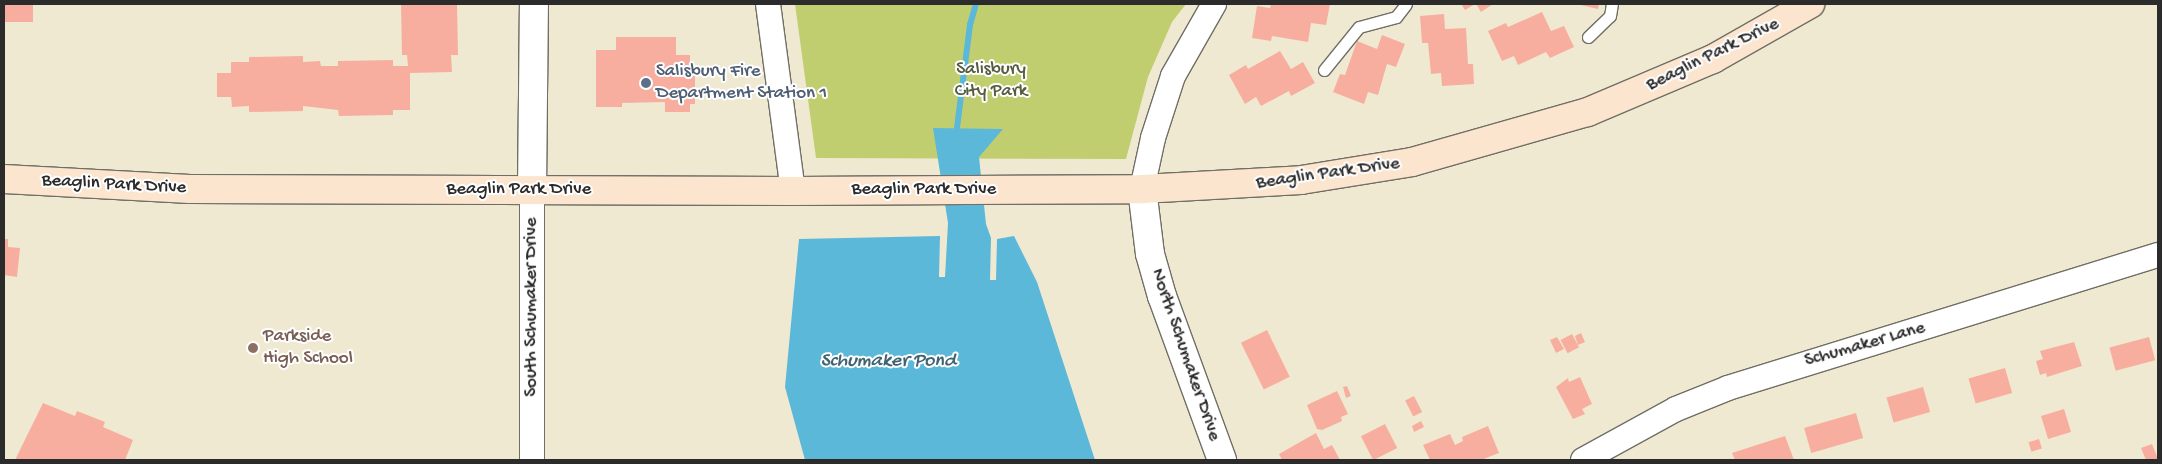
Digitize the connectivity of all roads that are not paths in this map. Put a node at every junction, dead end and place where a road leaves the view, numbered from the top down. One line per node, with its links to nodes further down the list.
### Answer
1 (534, 4): 10 (street, South Schumaker Drive)
2 (768, 4): 12 (street)
3 (1214, 4): 11 (street)
4 (1406, 4): 8 (lane)
5 (1612, 4): 7 (lane)
6 (1810, 4): 11 (main road, Beaglin Park Drive)
7 (1588, 37)
8 (1324, 70)
9 (4, 179): 10 (main road, Beaglin Park Drive)
10 (532, 190): 12 (main road, Beaglin Park Drive); 14 (street, South Schumaker Drive)
11 (1142, 190): 12 (main road, Beaglin Park Drive); 15 (street, North Schumaker Drive)
12 (793, 191)
13 (2158, 256): 16 (street, Schumaker Lane)
14 (532, 460)
15 (1222, 460)
16 (1583, 460)

